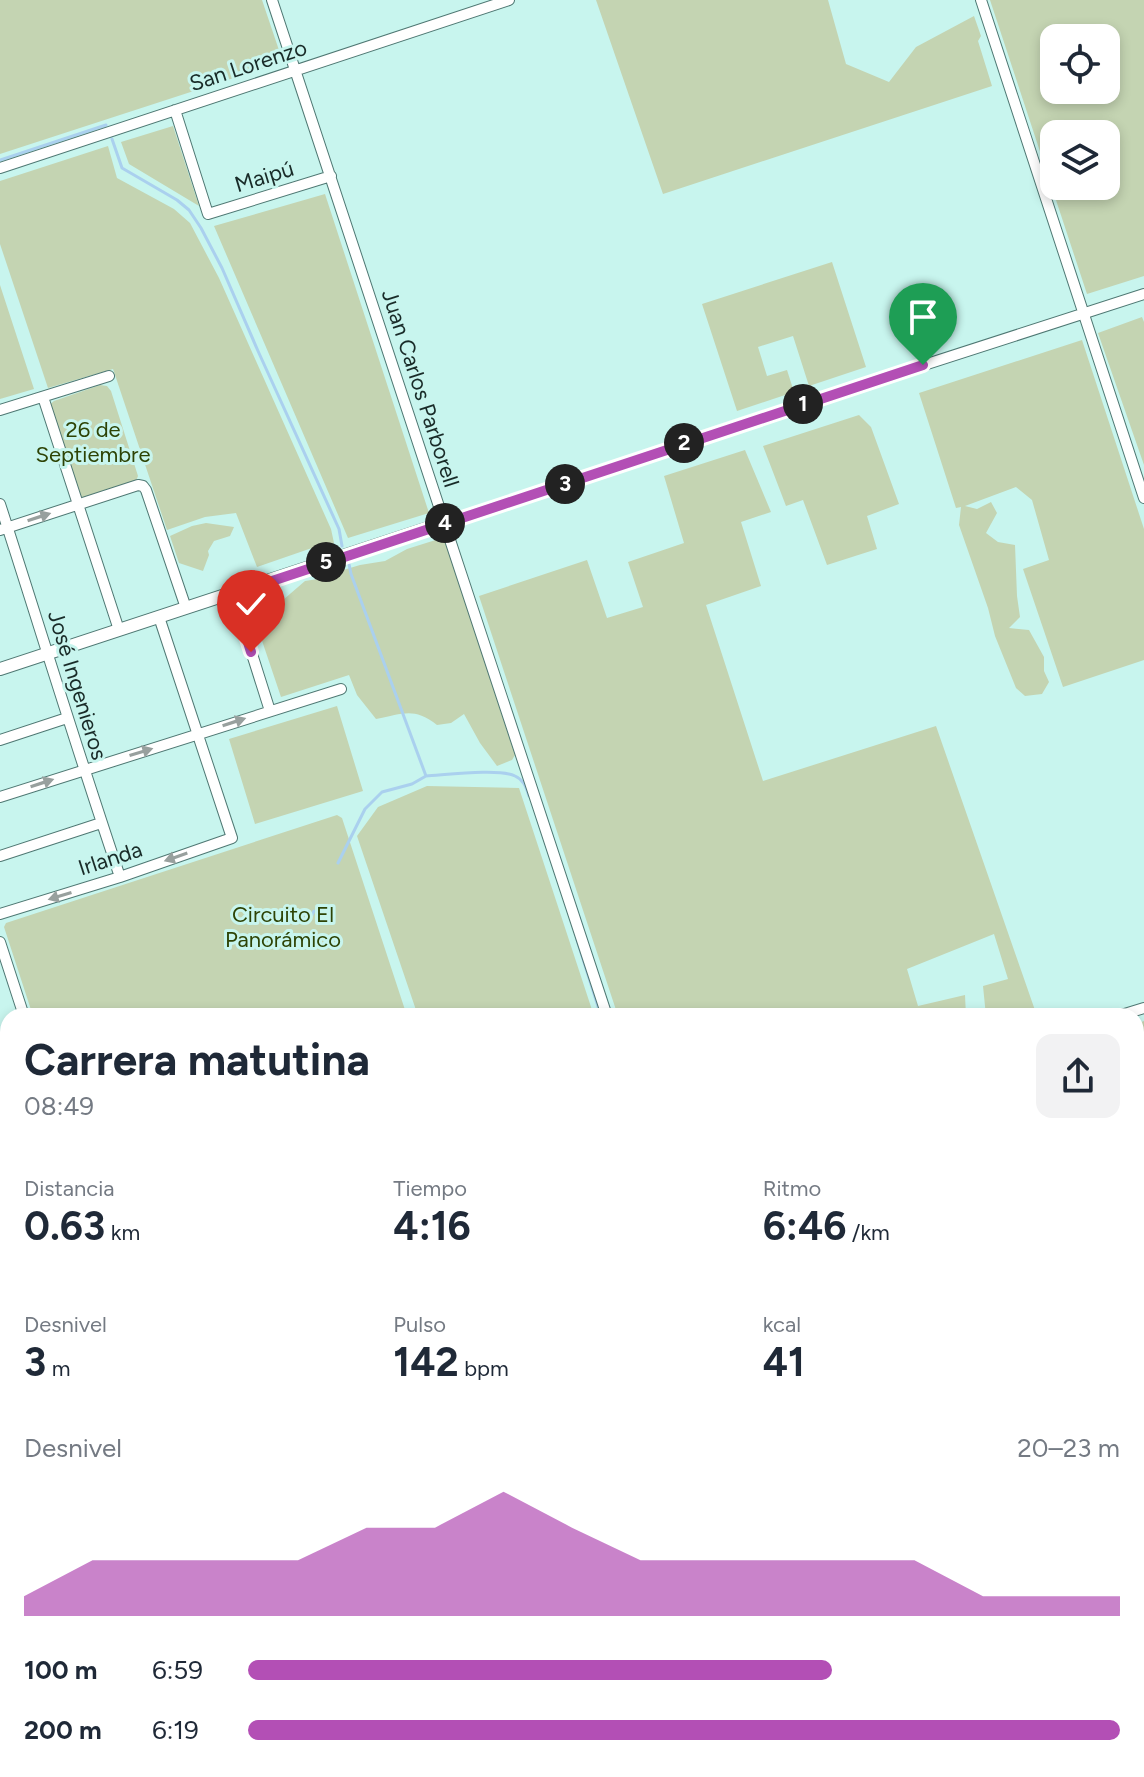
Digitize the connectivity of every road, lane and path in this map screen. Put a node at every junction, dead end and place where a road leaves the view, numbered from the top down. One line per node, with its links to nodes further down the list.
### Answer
1 (272, 0): 4 (street, Juan Carlos Parborell)
2 (509, 0): 4 (street, San Lorenzo)
3 (981, 0): 9 (street)
4 (295, 70): 5 (street, San Lorenzo); 7 (street, Juan Carlos Parborell)
5 (175, 110): 6 (street, San Lorenzo); 7 (street, Maipú)
6 (0, 168)
7 (331, 176): 16 (street, Juan Carlos Parborell)
8 (1144, 294): 9 (street)
9 (1084, 313): 13 (street); 16 (street)
10 (109, 376): 11 (street)
11 (43, 397): 12 (street); 15 (street)
12 (0, 410)
13 (1144, 498)
14 (0, 504): 17 (street, José Ingenieros)
15 (79, 504): 17 (street, one-way to 15); 19 (street); 21 (street)
16 (444, 523): 18 (street); 37 (street, Juan Carlos Parborell)
17 (4, 528): 22 (street, José Ingenieros)
18 (233, 594): 19 (street); 25 (street)
19 (186, 608): 20 (street)
20 (159, 617): 21 (street); 27 (street)
21 (119, 630): 22 (street)
22 (49, 654): 23 (street); 26 (street, José Ingenieros)
23 (0, 669)
24 (341, 689): 25 (street)
25 (270, 711): 27 (street, one-way to 25)
26 (67, 718): 28 (street); 29 (street, José Ingenieros)
27 (198, 734): 29 (street, one-way to 27); 33 (street, Irlanda, one-way to 33)
28 (0, 740)
29 (84, 770): 30 (street, one-way to 29); 31 (street, José Ingenieros)
30 (0, 797)
31 (101, 823): 32 (street); 33 (street, José Ingenieros)
32 (0, 856)
33 (120, 877): 34 (street, Irlanda, one-way to 34)
34 (0, 914)
35 (0, 942): 36 (street)
36 (21, 1008)
37 (604, 1008)

